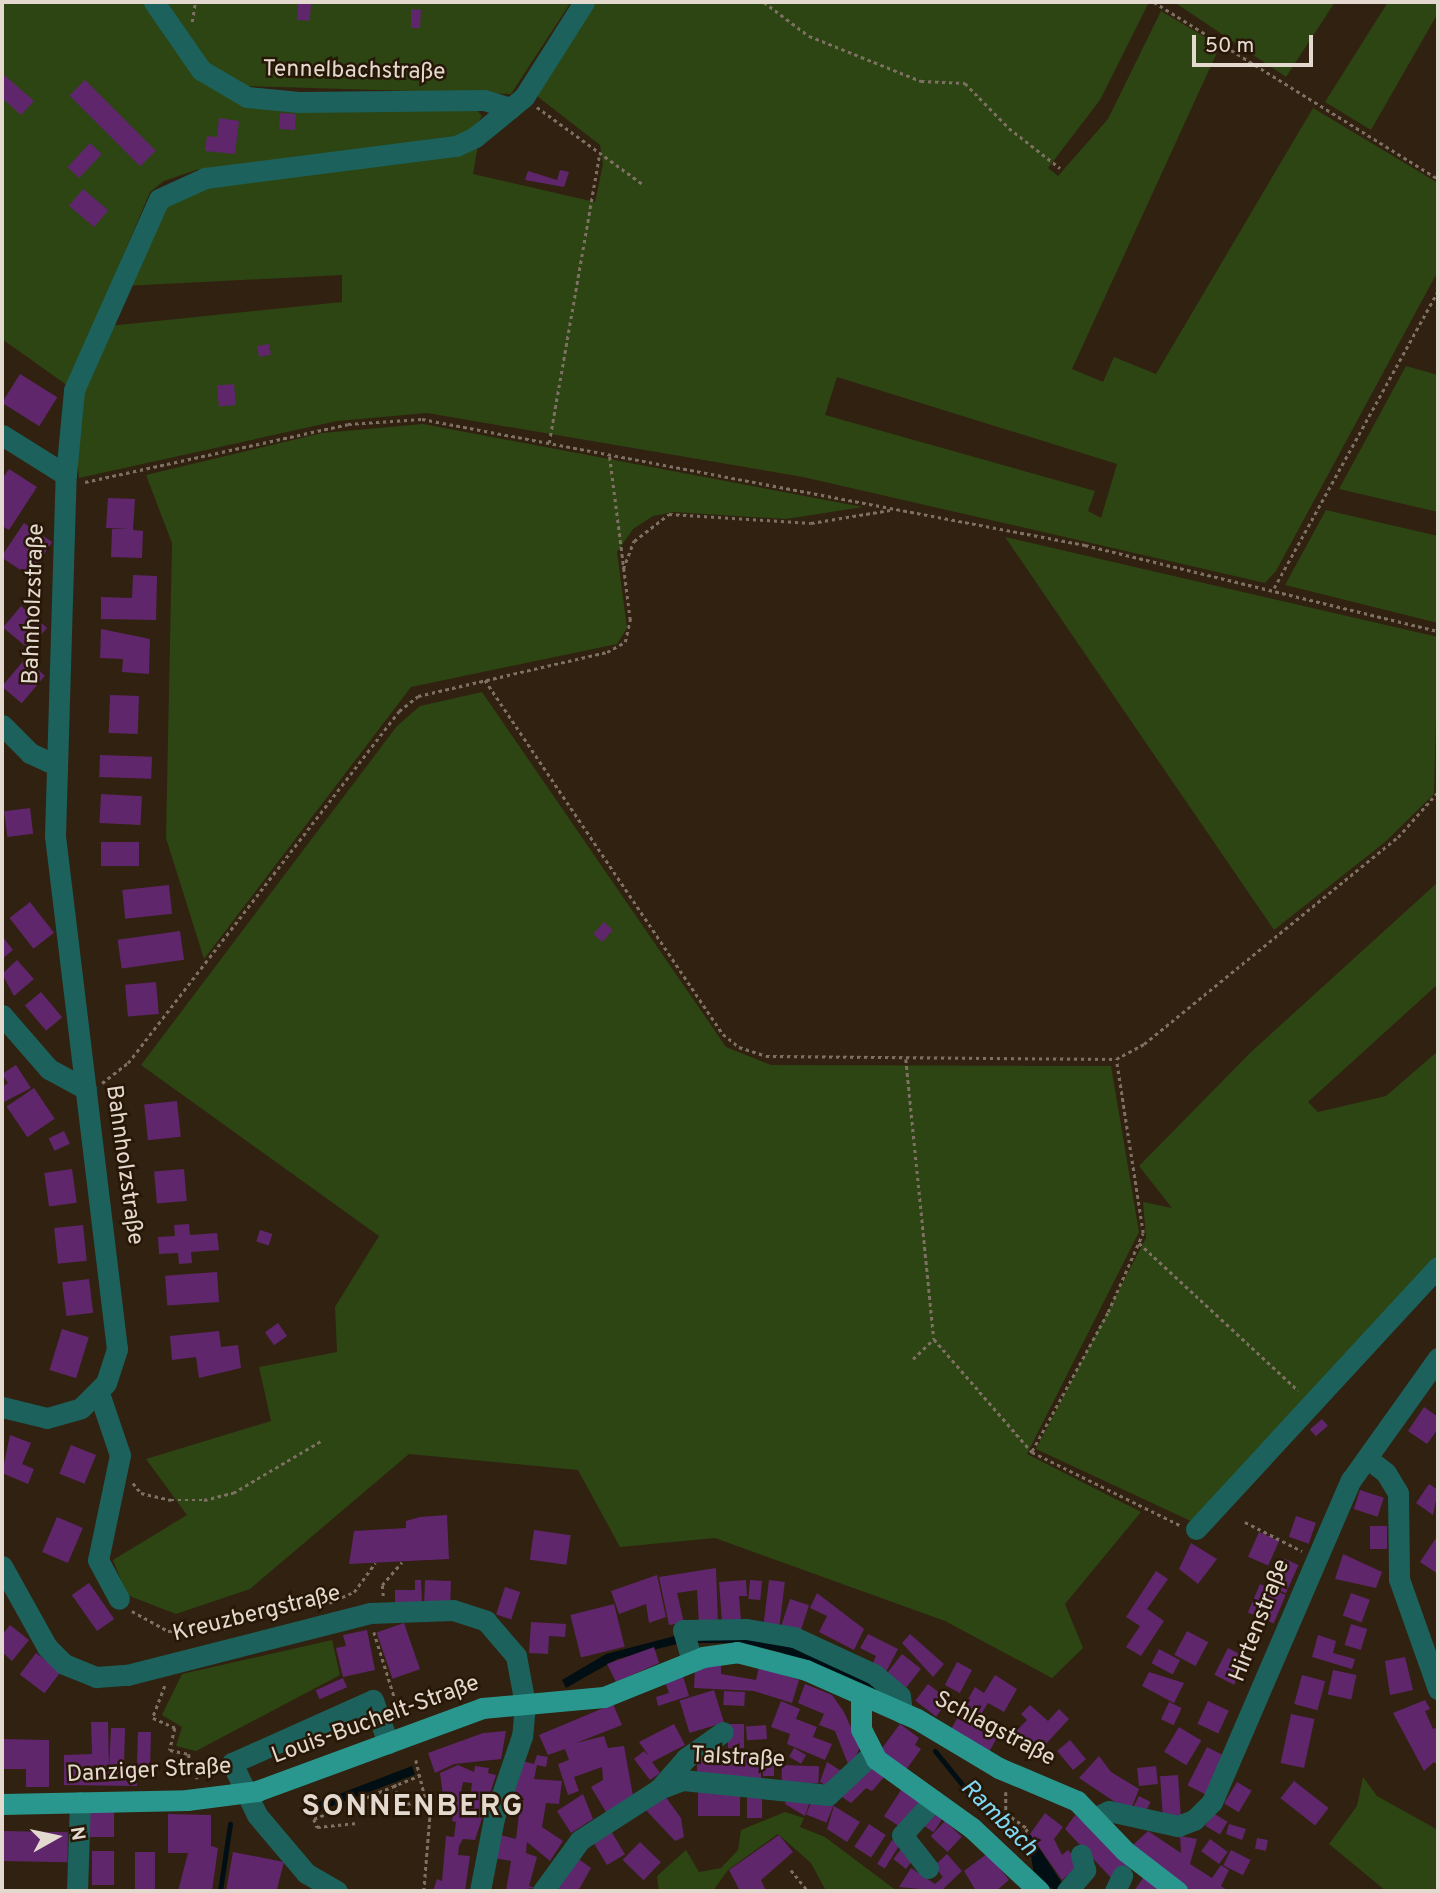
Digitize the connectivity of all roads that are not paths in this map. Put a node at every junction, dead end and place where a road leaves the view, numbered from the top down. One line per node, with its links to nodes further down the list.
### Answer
1 (154, 2): 3 (street, Tennelbachstraße)
2 (584, 2): 3 (street)
3 (517, 102): 5 (street, Bahnholzstraße)
4 (2, 435): 5 (street)
5 (66, 475): 7 (street, Bahnholzstraße)
6 (2, 725): 7 (street)
7 (56, 765): 9 (street, Bahnholzstraße)
8 (2, 1015): 9 (street)
9 (86, 1089): 12 (street, Bahnholzstraße)
10 (1438, 1267): 15 (street)
11 (1438, 1357): 14 (street, Hirtenstraße)
12 (99, 1393): 13 (street); 17 (street)
13 (2, 1407)
14 (1367, 1458): 19 (street); 31 (street, Hirtenstraße)
15 (1196, 1529)
16 (2, 1566): 21 (street, Kreuzbergstraße)
17 (119, 1599)
18 (692, 1661): 20 (main road, Schlagstraße); 21 (main road, Louis-Buchelt-Straße); 22 (street)
19 (1438, 1689)
20 (861, 1697): 22 (main road, Schlagstraße); 25 (main road)
21 (525, 1704): 24 (main road, Louis-Buchelt-Straße); 36 (street, Kreuzbergstraße)
22 (902, 1713): 31 (main road, Schlagstraße)
23 (723, 1732): 26 (street)
24 (388, 1743): 27 (main road, Louis-Buchelt-Straße); 27 (street)
25 (872, 1754): 26 (street, Talstraße); 28 (main road)
26 (659, 1789): 37 (street, Talstraße)
27 (246, 1793): 29 (main road, Danziger Straße); 35 (street, Danziger Straße)
28 (934, 1800): 33 (street); 38 (main road)
29 (80, 1802): 30 (main road, Danziger Straße); 34 (street)
30 (2, 1804)
31 (1096, 1816): 40 (main road, Schlagstraße)
32 (1081, 1855): 39 (street)
33 (928, 1868)
34 (77, 1891)
35 (337, 1891)
36 (480, 1891)
37 (543, 1891)
38 (1039, 1891)
39 (1067, 1891)
40 (1177, 1891)

